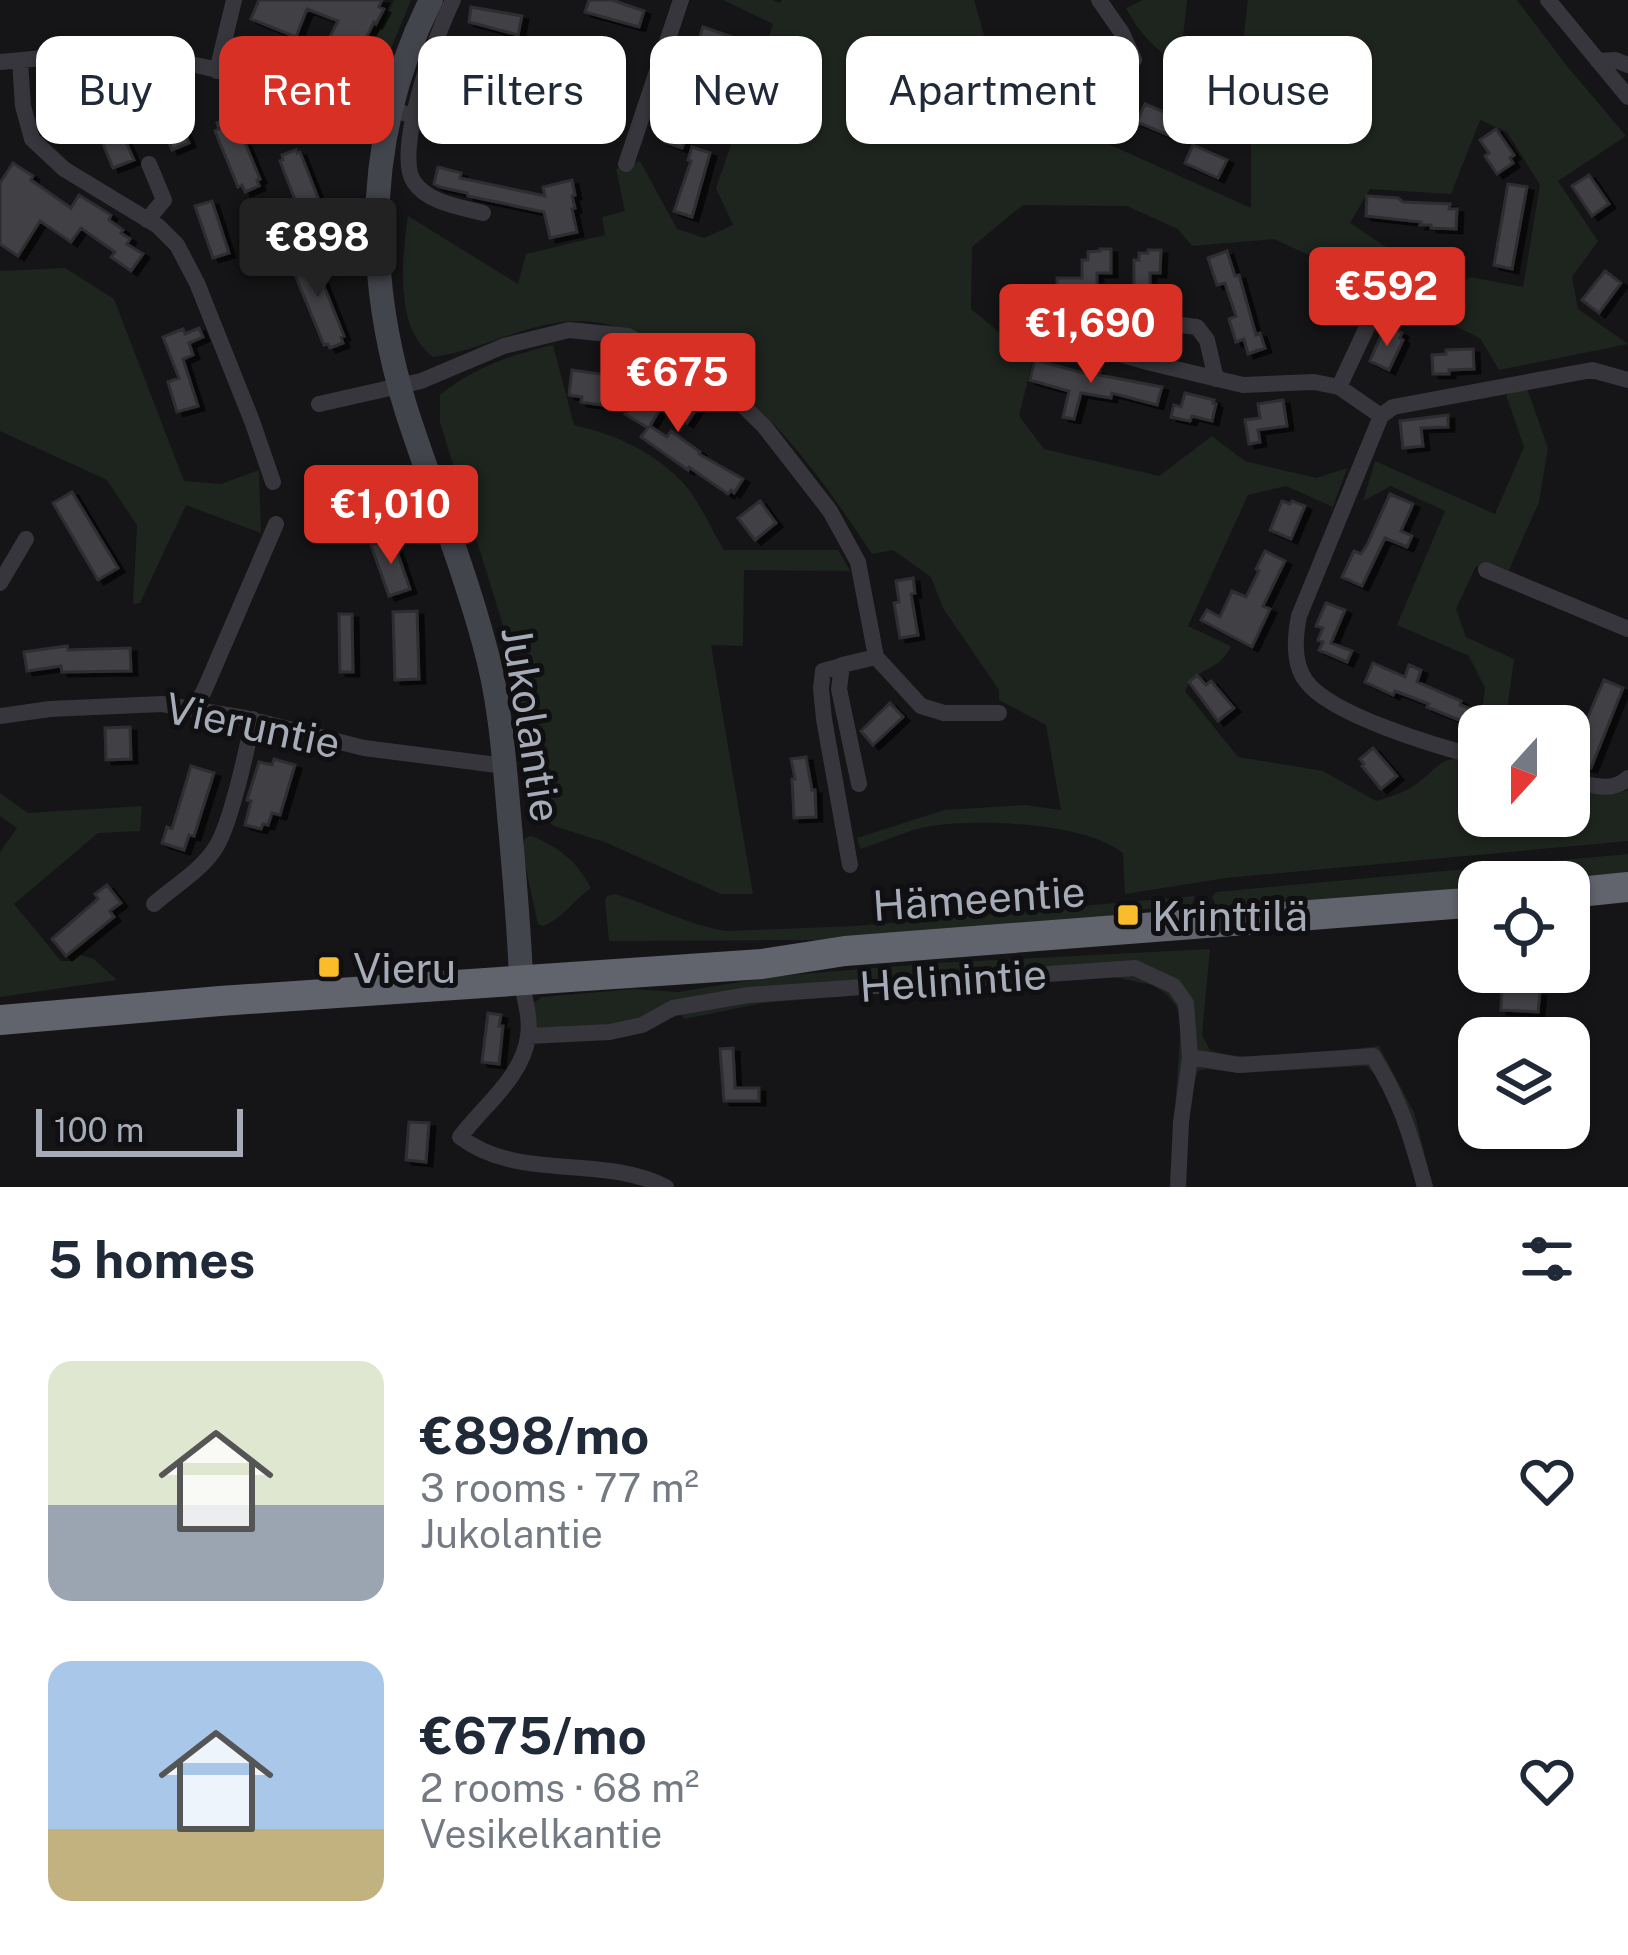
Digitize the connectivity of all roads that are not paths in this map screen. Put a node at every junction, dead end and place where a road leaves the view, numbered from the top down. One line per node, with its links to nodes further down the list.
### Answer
1 (234, 0): 12 (street)
2 (431, 0): 13 (street, Jukolantie)
3 (453, 0): 16 (street)
4 (681, 0): 19 (street)
5 (1099, 0): 7 (street)
6 (1548, 0): 9 (street)
7 (1123, 36)
8 (20, 61): 10 (street); 12 (street); 21 (street)
9 (1598, 61): 11 (street); 14 (street)
10 (0, 62)
11 (1628, 65)
12 (217, 71)
13 (394, 93)
14 (1628, 97)
15 (394, 110): 16 (street)
16 (415, 117): 20 (street)
17 (382, 144): 25 (street, Jukolantie)
18 (149, 164): 21 (street)
19 (626, 164)
20 (482, 213)
21 (147, 220): 29 (street)
22 (1450, 277): 26 (street)
23 (1216, 379): 23 (street); 26 (street)
24 (1628, 380): 28 (street)
25 (400, 387): 27 (street); 35 (street); 42 (street, Jukolantie)
26 (1339, 387): 28 (street)
27 (320, 404)
28 (1381, 416): 41 (street)
29 (273, 482)
30 (275, 524): 37 (street)
31 (26, 539): 33 (street)
32 (1486, 570): 34 (street)
33 (0, 583)
34 (1628, 629)
35 (876, 657): 36 (street); 38 (street)
36 (841, 666): 44 (street); 46 (street)
37 (194, 707): 39 (street, Vieruntie); 40 (street, Vieruntie)
38 (999, 713)
39 (0, 716)
40 (253, 719): 42 (street, Vieruntie); 49 (street)
41 (1458, 751)
42 (505, 766): 51 (street, Jukolantie)
43 (1628, 778): 45 (street)
44 (859, 784)
45 (1590, 784)
46 (850, 865)
47 (1628, 886): 48 (highway)
48 (1590, 891)
49 (154, 904)
50 (1458, 904): 51 (highway, Hämeentie)
51 (521, 972): 52 (highway, Hämeentie); 53 (street)
52 (0, 1020)
53 (528, 1036): 54 (street, Helinintie); 55 (street)
54 (1190, 1057): 56 (street, Helinintie); 57 (street)
55 (666, 1187)
56 (1178, 1187)
57 (1424, 1187)

